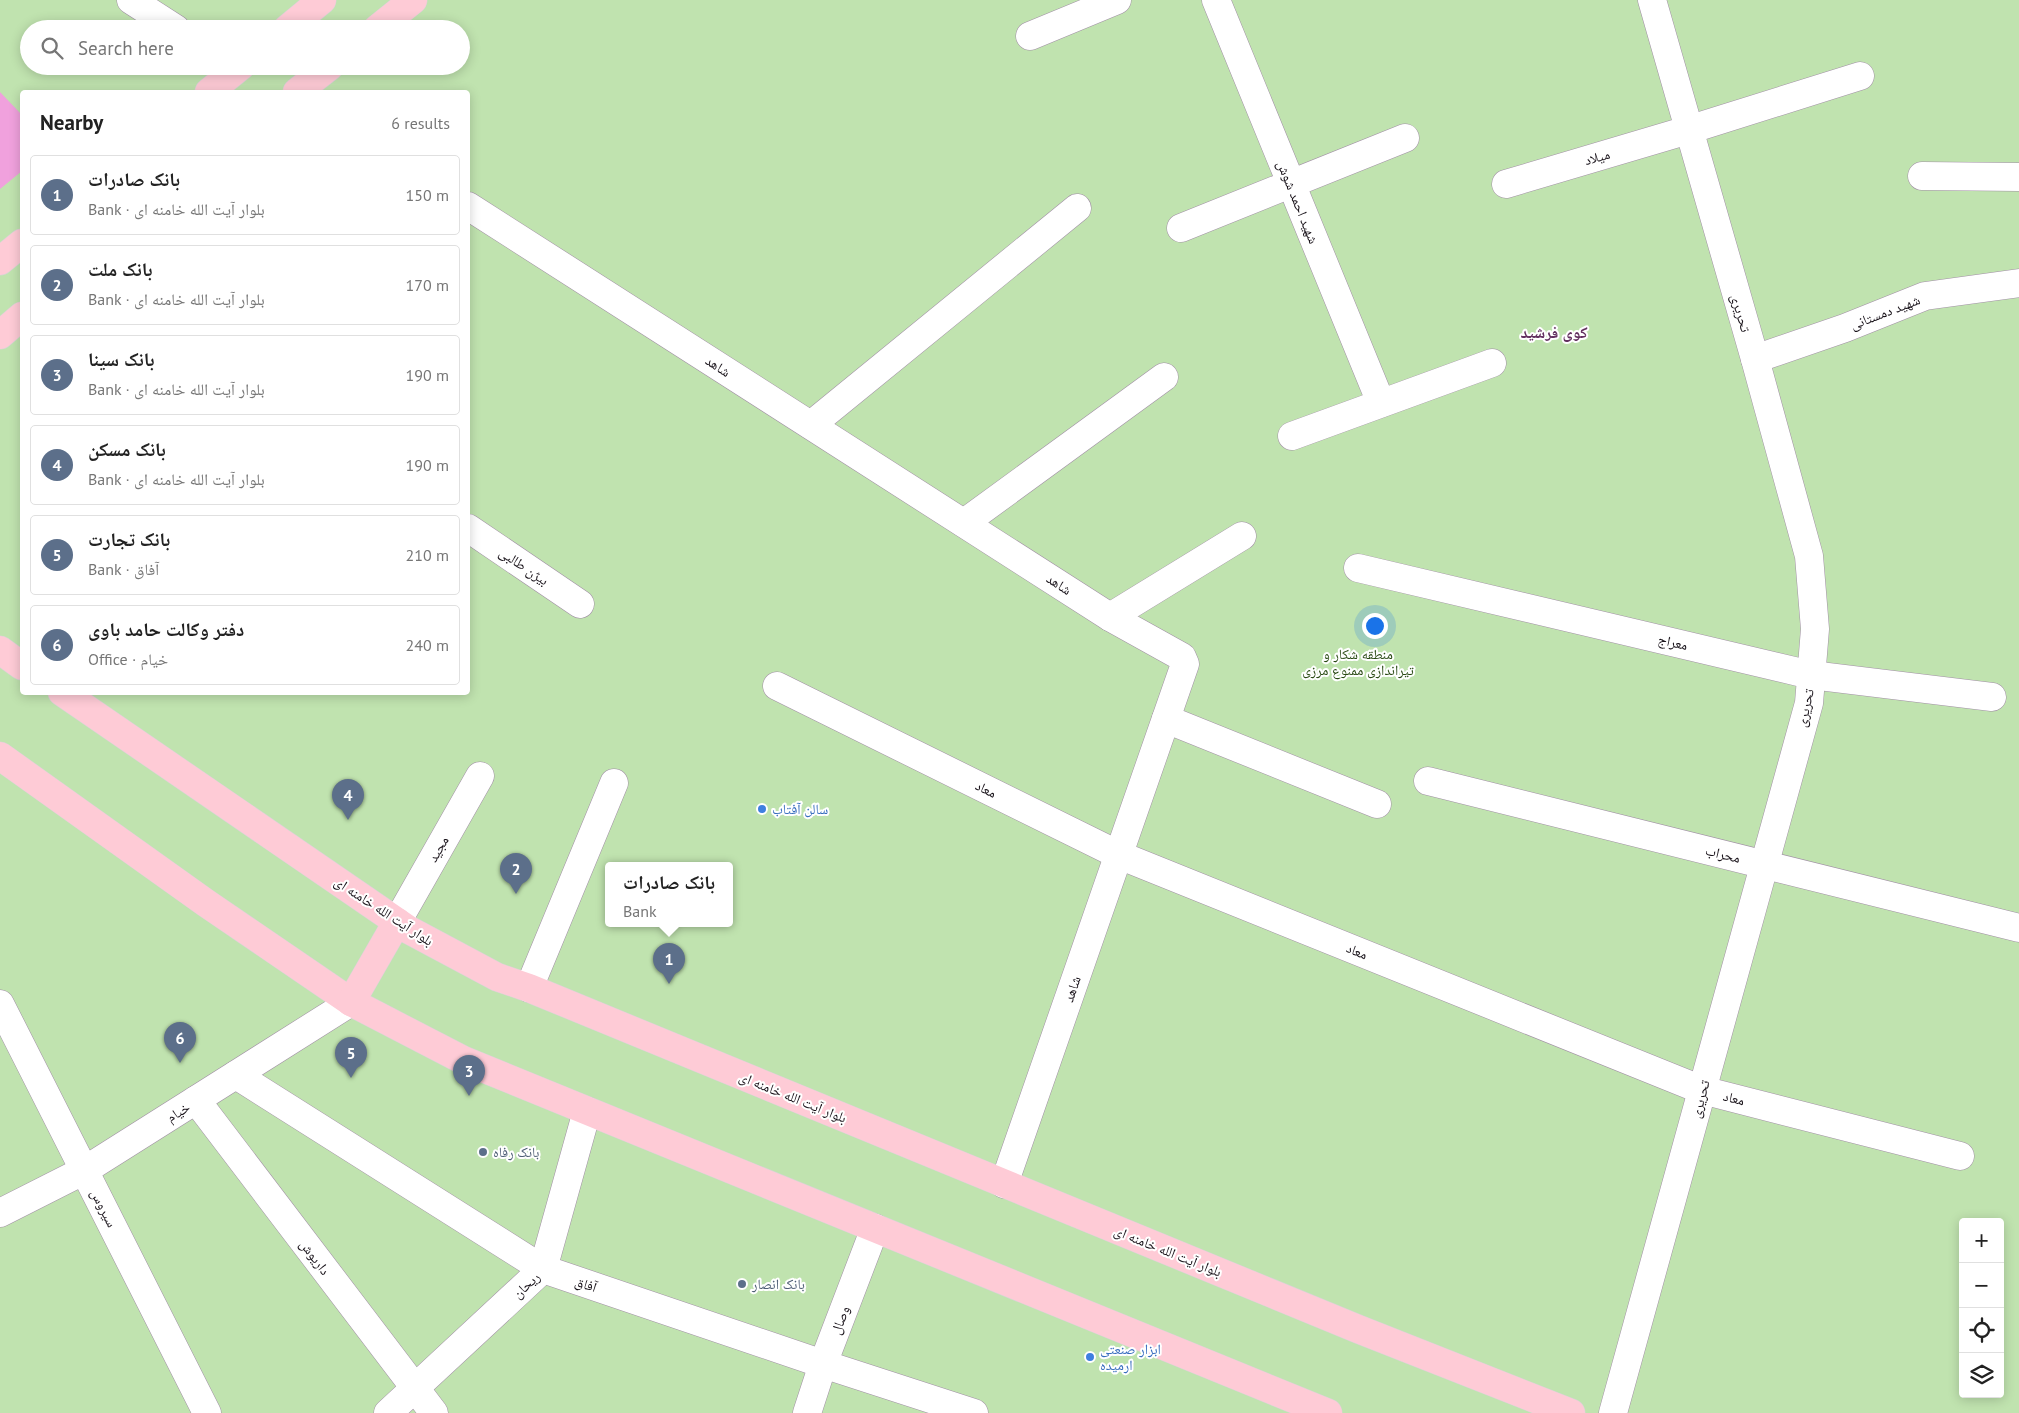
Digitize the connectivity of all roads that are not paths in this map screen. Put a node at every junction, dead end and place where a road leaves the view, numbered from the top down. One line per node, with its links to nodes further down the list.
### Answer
1 (131, 0): 7 (street)
2 (322, 0): 8 (main road)
3 (413, 0): 9 (main road)
4 (1117, 0): 10 (street)
5 (1216, 0): 20 (street, شهید احمد شوش)
6 (1652, 0): 16 (street, تحریری)
7 (162, 20)
8 (298, 20)
9 (388, 20)
10 (1030, 36)
11 (229, 75): 14 (main road)
12 (319, 75): 15 (main road)
13 (1860, 76): 16 (street, میلاد)
14 (211, 90)
15 (300, 90)
16 (1688, 130): 21 (street, میلاد); 30 (street, تحریری)
17 (1405, 138): 20 (street)
18 (1922, 176): 19 (street)
19 (2019, 177)
20 (1291, 184): 24 (street); 33 (street, شهید احمد شوش)
21 (1506, 184)
22 (470, 207): 34 (street, شاهد)
23 (1077, 208): 34 (street)
24 (1181, 228)
25 (20, 245): 26 (main road)
26 (0, 261)
27 (2019, 283): 30 (street, شهید دمستانی)
28 (20, 318): 29 (main road)
29 (0, 335)
30 (1755, 359): 44 (street, تحریری)
31 (1492, 363): 33 (street)
32 (1164, 376): 36 (street)
33 (1380, 403): 35 (street)
34 (811, 425): 36 (street, شاهد)
35 (1292, 436)
36 (964, 523): 41 (street, شاهد)
37 (470, 529): 40 (street, بیژن طالبی)
38 (1242, 536): 41 (street)
39 (1358, 568): 44 (street, معراج)
40 (580, 604)
41 (1110, 617): 48 (street, شاهد)
42 (0, 650): 43 (main road)
43 (20, 665)
44 (1811, 675): 47 (street, معراج); 55 (street, تحریری)
45 (776, 686): 54 (street, معاد)
46 (66, 695): 56 (main road, بلوار آیت الله خامنه ای)
47 (1992, 697)
48 (1166, 719): 53 (street); 54 (street, شاهد)
49 (0, 756): 59 (main road)
50 (480, 776): 56 (street, مجید)
51 (1428, 781): 55 (street, محراب)
52 (614, 783): 58 (street)
53 (1377, 804)
54 (1119, 855): 62 (street, معاد); 67 (street, شاهد)
55 (1764, 864): 57 (street, محراب); 62 (street, تحریری)
56 (397, 922): 58 (main road, بلوار آیت الله خامنه ای); 59 (main road)
57 (2019, 928)
58 (529, 988): 67 (main road, بلوار آیت الله خامنه ای)
59 (351, 1002): 61 (street, خیام); 64 (main road)
60 (0, 1004): 66 (street, سیروس)
61 (236, 1075): 63 (street, خیام); 70 (street, آفاق)
62 (1702, 1090): 65 (street, معاد); 80 (street, تحریری)
63 (196, 1100): 66 (street, خیام); 72 (street, داریوش)
64 (587, 1111): 69 (main road); 70 (street, ریحان)
65 (1960, 1156)
66 (85, 1170): 68 (street, خیام); 73 (street, سیروس)
67 (1004, 1184): 79 (main road, بلوار آیت الله خامنه ای)
68 (0, 1213)
69 (875, 1228): 71 (street, وصال); 78 (main road)
70 (543, 1269): 71 (street, آفاق); 72 (street, ریحان)
71 (823, 1364): 76 (street, وصال); 77 (street, آفاق)
72 (416, 1388): 74 (street, ریحان); 75 (street, داریوش)
73 (207, 1413)
74 (388, 1413)
75 (434, 1413)
76 (807, 1413)
77 (974, 1413)
78 (1328, 1413)
79 (1571, 1413)
80 (1613, 1413)

